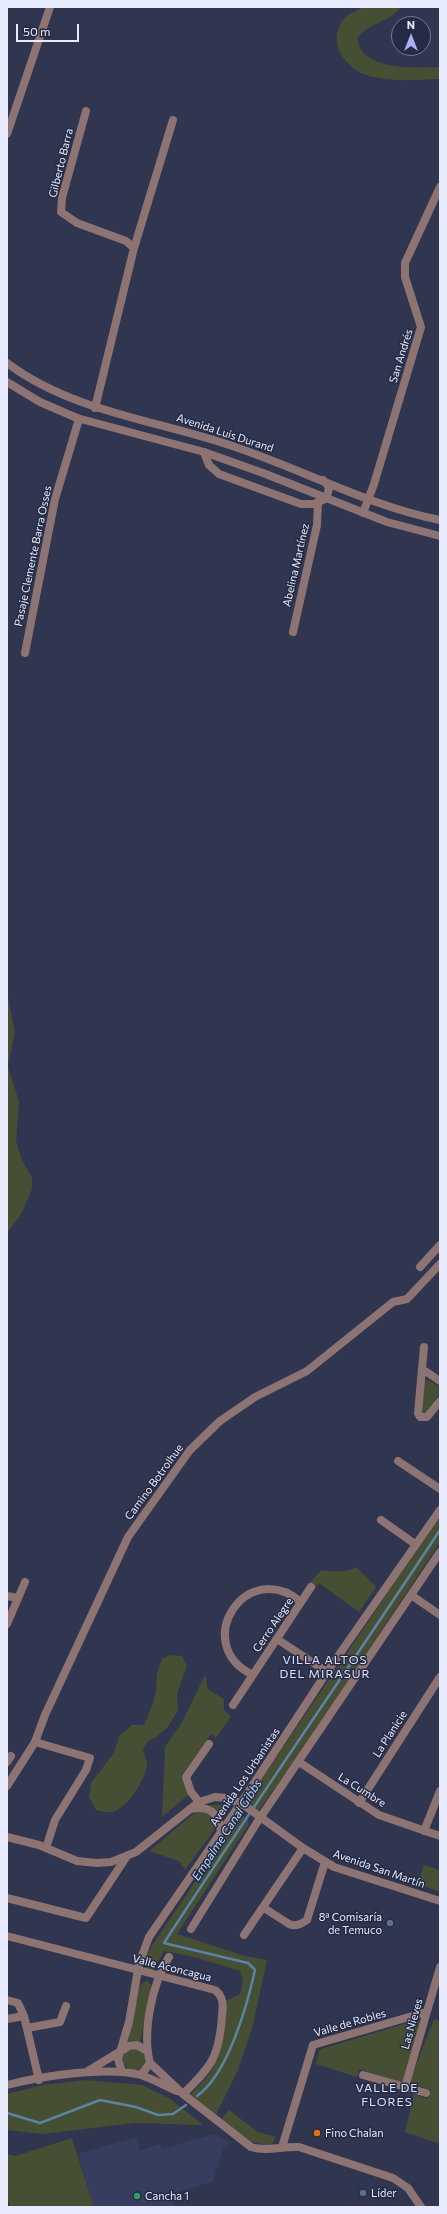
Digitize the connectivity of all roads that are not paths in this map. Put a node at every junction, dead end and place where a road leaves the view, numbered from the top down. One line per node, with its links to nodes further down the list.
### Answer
1 (50, 7): 4 (street)
2 (86, 110): 6 (street, Gilberto Barra)
3 (173, 120): 6 (street)
4 (7, 134)
5 (440, 187): 15 (street, San Andrés)
6 (134, 248): 9 (street)
7 (7, 363): 9 (street, Avenida Luis Durand)
8 (7, 382): 10 (street)
9 (95, 408): 11 (street, Avenida Luis Durand)
10 (80, 419): 12 (street); 21 (street, Pasaje Clemente Barra Osses)
11 (224, 443): 12 (street); 13 (street, Avenida Luis Durand)
12 (204, 452): 14 (street); 16 (street)
13 (321, 479): 14 (street); 15 (street, Avenida Luis Durand)
14 (327, 498): 16 (street); 17 (street)
15 (369, 499): 17 (street, San Andrés); 18 (street, Avenida Luis Durand)
16 (318, 503): 20 (street, Abelina Martínez)
17 (363, 513): 19 (street)
18 (440, 520)
19 (440, 536)
20 (293, 632)
21 (25, 653)
22 (440, 1246): 24 (street)
23 (440, 1264): 48 (street, Camino Botrolhue)
24 (420, 1267)
25 (424, 1347): 26 (street)
26 (422, 1369): 27 (street); 28 (street)
27 (440, 1381)
28 (440, 1400)
29 (398, 1461): 30 (street)
30 (440, 1489)
31 (440, 1510): 33 (street, Avenida Los Urbanistas)
32 (381, 1520): 33 (street)
33 (415, 1544): 44 (street, Avenida Los Urbanistas)
34 (440, 1552): 37 (street)
35 (25, 1582): 39 (street)
36 (311, 1587): 40 (street, Cerro Alegre)
37 (411, 1595): 41 (street); 50 (street)
38 (7, 1596): 39 (street)
39 (18, 1598): 42 (street)
40 (301, 1602): 43 (street, Cerro Alegre); 45 (street)
41 (440, 1615)
42 (7, 1624)
43 (277, 1639): 44 (street); 45 (street, Cerro Alegre)
44 (327, 1672): 55 (street, Avenida Los Urbanistas)
45 (252, 1675): 47 (street, Cerro Alegre)
46 (440, 1678): 54 (street, La Planicie)
47 (234, 1705)
48 (35, 1742): 51 (street, Camino Botrolhue); 62 (street)
49 (208, 1744): 53 (street)
50 (299, 1762): 54 (street, La Cumbre); 57 (street)
51 (7, 1786)
52 (440, 1791): 58 (street)
53 (199, 1802): 55 (street, Avenida San Martín); 56 (street, Avenida San Martín)
54 (359, 1803): 58 (street, La Cumbre)
55 (244, 1805): 57 (street, Avenida San Martín); 59 (street, Avenida Los Urbanistas)
56 (189, 1809): 59 (street); 64 (street, Avenida San Martín)
57 (259, 1816): 63 (street, Avenida San Martín); 69 (street)
58 (424, 1831): 61 (street, La Cumbre)
59 (222, 1832): 74 (street, Avenida Los Urbanistas)
60 (7, 1836): 62 (street, Avenida San Martín)
61 (440, 1836)
62 (46, 1848): 64 (street, Avenida San Martín)
63 (303, 1848): 65 (street, Avenida San Martín); 68 (street)
64 (127, 1856): 66 (street)
65 (325, 1862): 67 (street, Avenida San Martín); 68 (street)
66 (7, 1898)
67 (440, 1901)
68 (264, 1908): 70 (street)
69 (191, 1928)
70 (244, 1935)
71 (7, 1936): 74 (street, Valle Aconcagua)
72 (169, 1957): 75 (street)
73 (440, 1967): 78 (street, Las Nieves)
74 (138, 1971): 75 (street, Valle Aconcagua); 83 (street, Avenida Los Urbanistas)
75 (157, 1976): 82 (street); 93 (street, Valle Aconcagua)
76 (7, 2000): 79 (street)
77 (66, 2006): 81 (street)
78 (426, 2012): 91 (street, Las Nieves); 94 (street, Valle de Robles)
79 (24, 2016): 80 (street); 81 (street)
80 (7, 2019)
81 (27, 2028): 89 (street)
82 (146, 2051): 83 (street); 84 (street)
83 (120, 2053): 85 (street); 86 (street, Avenida Los Urbanistas)
84 (150, 2063): 88 (street); 93 (street)
85 (88, 2072): 86 (street); 89 (street)
86 (122, 2072): 88 (street)
87 (363, 2074): 91 (street)
88 (141, 2075): 93 (street)
89 (39, 2080): 90 (street)
90 (7, 2085)
91 (404, 2087): 92 (street)
92 (426, 2093)
93 (183, 2094): 94 (street)
94 (282, 2147): 95 (street)
95 (421, 2207)

